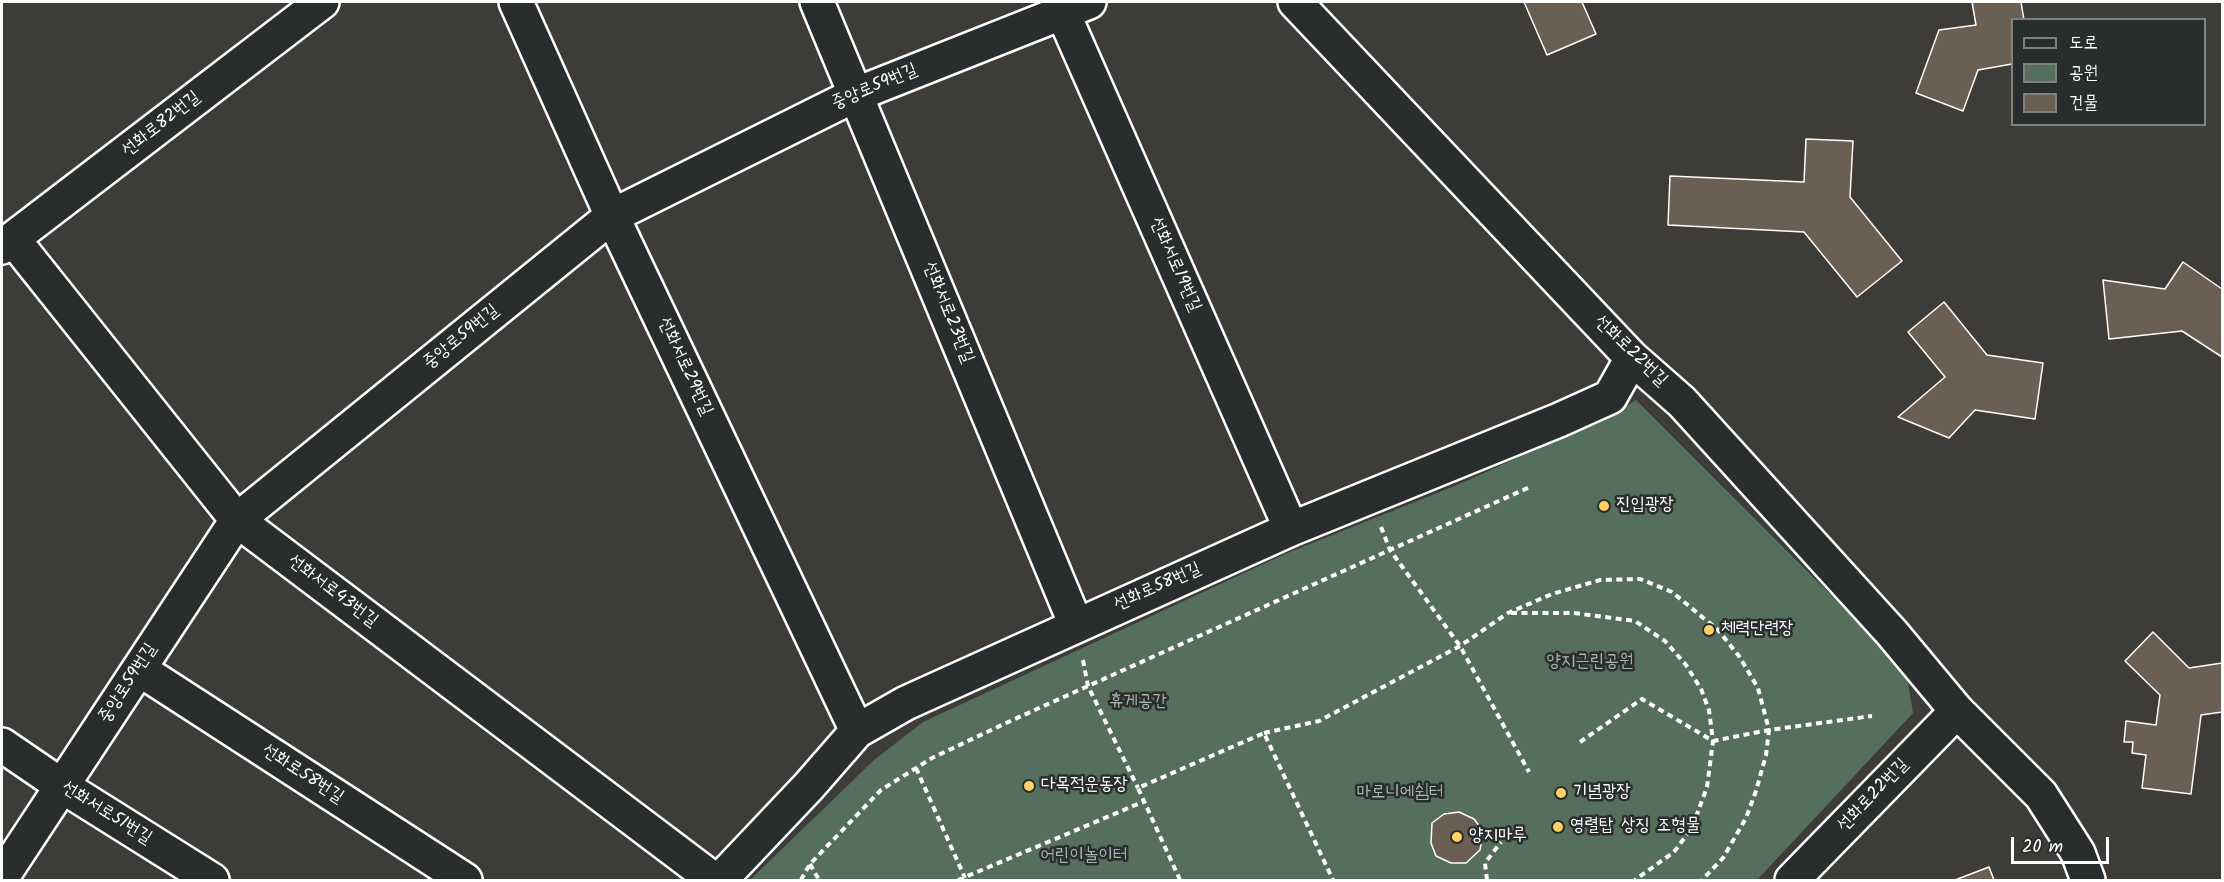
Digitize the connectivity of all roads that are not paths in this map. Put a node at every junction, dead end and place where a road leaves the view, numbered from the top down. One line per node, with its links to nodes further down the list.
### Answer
1 (322, 2): 8 (street, 선화로82번길)
2 (516, 2): 7 (street, 선화서로29번길)
3 (817, 2): 6 (street, 선화서로23번길)
4 (1295, 2): 9 (street, 선화로22번길)
5 (1070, 5): 6 (street, 중앙로59번길); 11 (street, 선화서로19번길)
6 (857, 94): 7 (street, 중앙로59번길); 12 (street, 선화서로23번길)
7 (612, 216): 10 (street, 중앙로59번길); 15 (street, 선화서로29번길)
8 (7, 243): 10 (street, 선화서로43번길)
9 (1632, 358): 11 (street, 선화로58번길); 14 (street, 선화로22번길)
10 (237, 520): 13 (street, 중앙로59번길); 21 (street, 선화서로43번길)
11 (1291, 529): 12 (street, 선화로58번길)
12 (1076, 625): 15 (street, 선화로58번길)
13 (139, 669): 17 (street, 중앙로59번길); 20 (street, 선화로58번길)
14 (1957, 711): 23 (street, 선화로22번길); 24 (street, 선화로22번길)
15 (857, 731): 22 (street, 선화로58번길)
16 (2, 745): 17 (street, 선화서로51번길)
17 (62, 786): 18 (street, 중앙로59번길); 19 (street, 선화서로51번길)
18 (2, 877)
19 (212, 880)
20 (465, 880)
21 (714, 880)
22 (720, 880)
23 (1792, 880)
24 (2088, 880)

